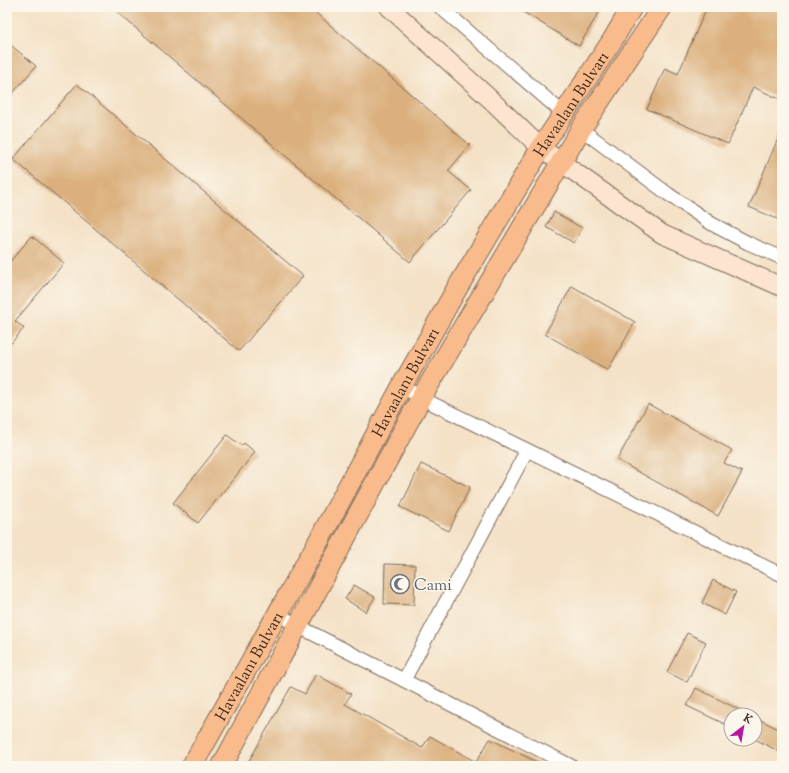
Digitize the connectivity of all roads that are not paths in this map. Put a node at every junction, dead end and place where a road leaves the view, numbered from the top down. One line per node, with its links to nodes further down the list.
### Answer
1 (389, 7): 7 (street)
2 (440, 7): 5 (street)
3 (632, 7): 5 (main road, Havaalanı Bulvarı)
4 (662, 7): 6 (main road, Havaalanı Bulvarı)
5 (563, 114): 6 (main road); 7 (main road, Havaalanı Bulvarı)
6 (581, 128): 8 (main road, Havaalanı Bulvarı); 9 (street)
7 (541, 148): 8 (street); 11 (main road, Havaalanı Bulvarı)
8 (561, 162): 10 (street); 12 (main road, Havaalanı Bulvarı)
9 (782, 258)
10 (782, 287)
11 (436, 326): 12 (main road); 13 (main road, Havaalanı Bulvarı)
12 (457, 338): 14 (main road, Havaalanı Bulvarı)
13 (414, 365): 14 (main road); 15 (main road, Havaalanı Bulvarı)
14 (434, 377): 16 (main road, Havaalanı Bulvarı)
15 (402, 386): 16 (street); 19 (main road, Havaalanı Bulvarı)
16 (421, 398): 17 (street); 20 (main road, Havaalanı Bulvarı)
17 (526, 450): 18 (street); 21 (street)
18 (782, 575)
19 (278, 614): 20 (street); 22 (main road, Havaalanı Bulvarı)
20 (298, 626): 21 (street); 23 (main road, Havaalanı Bulvarı)
21 (404, 680): 24 (street)
22 (192, 766)
23 (222, 766)
24 (571, 766)

